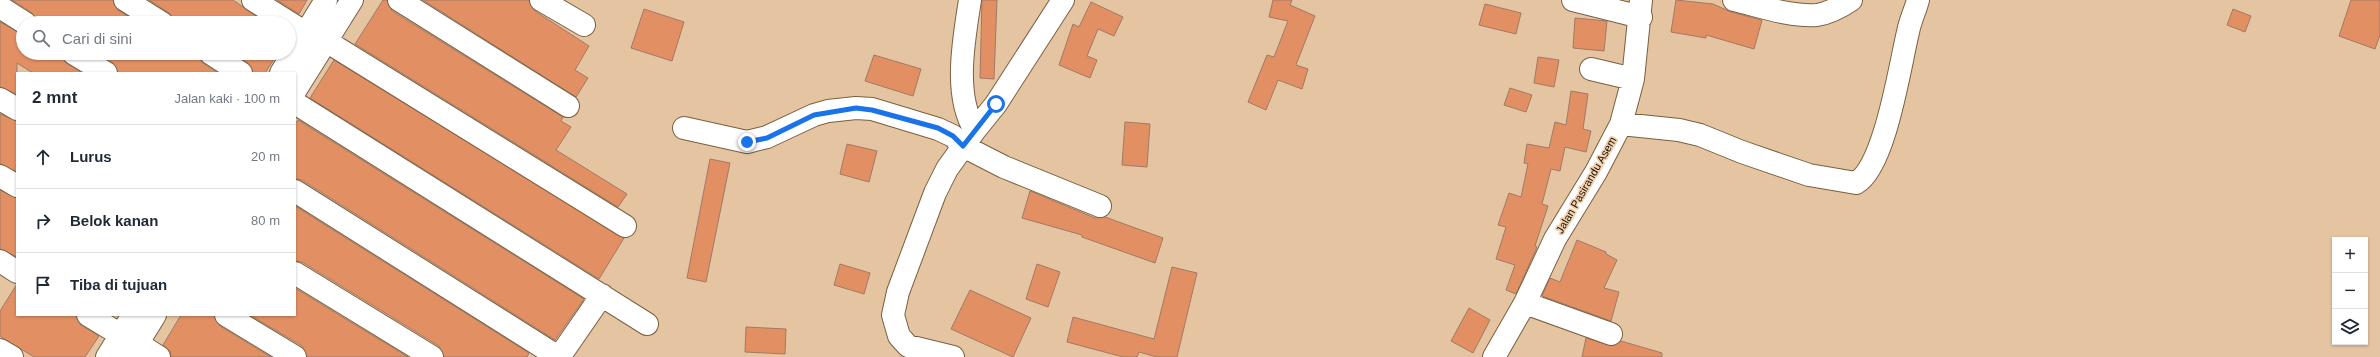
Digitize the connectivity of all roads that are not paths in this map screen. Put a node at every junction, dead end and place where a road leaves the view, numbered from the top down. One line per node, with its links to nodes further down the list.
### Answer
1 (125, 0): 15 (street)
2 (253, 0): 16 (street)
3 (326, 0): 20 (street)
4 (352, 0): 21 (street)
5 (399, 0): 34 (street)
6 (541, 0): 18 (street)
7 (970, 0): 38 (street)
8 (1063, 0): 38 (street)
9 (1573, 0): 14 (street)
10 (1734, 0): 11 (street)
11 (1852, 0)
12 (1918, 0): 36 (street)
13 (0, 7): 17 (street)
14 (1641, 8): 30 (street, Jalan Pasirandu Asem)
15 (151, 16)
16 (279, 16)
17 (16, 17)
18 (584, 25)
19 (296, 27): 20 (street)
20 (306, 33): 22 (street)
21 (326, 41): 31 (street); 43 (street)
22 (296, 49)
23 (85, 60): 27 (street)
24 (221, 60): 28 (street)
25 (289, 60): 29 (street)
26 (1591, 69): 30 (street)
27 (104, 72)
28 (239, 72)
29 (282, 72)
30 (1632, 79): 36 (street, Jalan Pasirandu Asem)
31 (296, 89)
32 (0, 99): 35 (street)
33 (296, 104): 47 (street)
34 (568, 106)
35 (16, 108)
36 (1621, 124): 48 (street, Jalan Pasirandu Asem)
37 (684, 128): 38 (street)
38 (969, 138): 42 (street); 63 (street)
39 (0, 176): 40 (street)
40 (16, 185)
41 (296, 192): 57 (street)
42 (1100, 206)
43 (626, 226)
44 (0, 261): 45 (street)
45 (16, 271)
46 (296, 274): 62 (street)
47 (602, 295): 53 (street); 57 (street)
48 (1525, 303): 54 (street); 64 (street, Jalan Pasirandu Asem)
49 (89, 316): 55 (street)
50 (133, 316): 55 (street)
51 (154, 316): 55 (street)
52 (228, 316): 61 (street)
53 (647, 324)
54 (1611, 334)
55 (129, 345): 59 (street); 60 (street)
56 (0, 350): 58 (street)
57 (535, 351)
58 (12, 357)
59 (107, 357)
60 (159, 357)
61 (295, 357)
62 (432, 357)
63 (953, 357)
64 (1494, 357)

